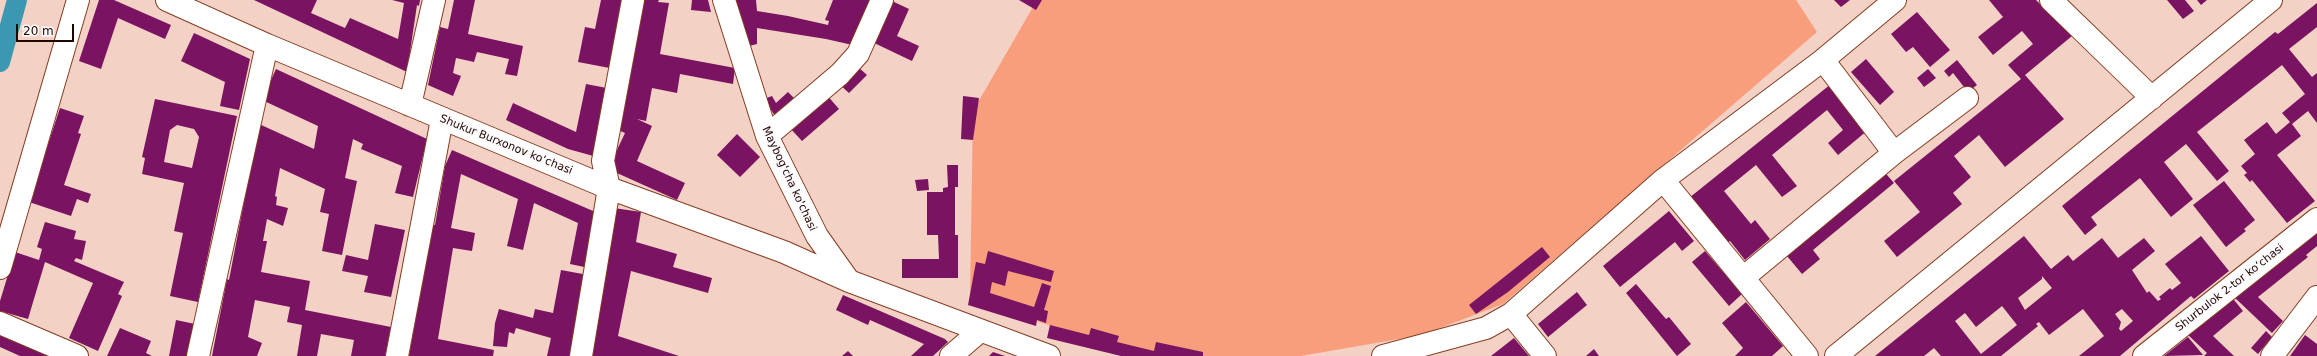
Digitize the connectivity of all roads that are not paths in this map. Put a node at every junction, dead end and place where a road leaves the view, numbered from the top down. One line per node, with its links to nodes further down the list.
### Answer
1 (78, 0): 21 (street)
2 (167, 0): 10 (street, Shukur Burxonov koʻchasi)
3 (434, 0): 14 (street)
4 (633, 0): 19 (street)
5 (724, 0): 16 (street, Maybog'cha ko'chasi)
6 (882, 0): 16 (street)
7 (1895, 0): 11 (street)
8 (2051, 0): 13 (street)
9 (2271, 0): 13 (street)
10 (267, 45): 14 (street, Shukur Burxonov koʻchasi); 29 (street)
11 (1823, 60): 17 (street); 18 (street)
12 (1967, 98): 17 (street)
13 (2152, 98): 37 (street)
14 (410, 105): 15 (street, Shukur Burxonov koʻchasi)
15 (442, 119): 19 (street, Shukur Burxonov koʻchasi); 30 (street)
16 (767, 136): 23 (street, Maybog'cha ko'chasi)
17 (1894, 153): 22 (street)
18 (1663, 180): 22 (street); 25 (street)
19 (609, 188): 23 (street, Shukur Burxonov koʻchasi); 31 (street)
20 (2317, 219): 38 (street, Shurbulok 2-tor ko‘chasi)
21 (0, 268)
22 (1743, 278): 36 (street)
23 (849, 281): 27 (street, Shukur Burxonov koʻchasi)
24 (2317, 297): 39 (street)
25 (1511, 314): 34 (street); 35 (street)
26 (0, 323): 28 (street)
27 (980, 331): 32 (street); 33 (street, Shukur Burxonov koʻchasi)
28 (77, 356)
29 (198, 356)
30 (397, 356)
31 (581, 356)
32 (951, 356)
33 (1050, 356)
34 (1382, 356)
35 (1546, 356)
36 (1807, 356)
37 (1836, 356)
38 (2144, 356)
39 (2272, 356)

